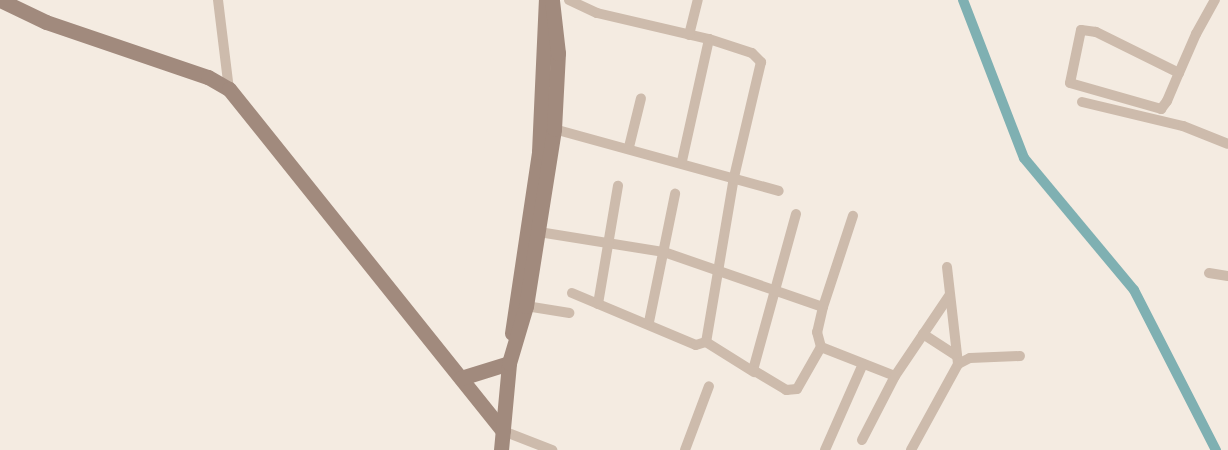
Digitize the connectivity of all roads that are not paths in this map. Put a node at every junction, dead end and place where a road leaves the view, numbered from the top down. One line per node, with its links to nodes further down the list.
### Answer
1 (0, 0): 11 (main road)
2 (218, 0): 11 (street)
3 (546, 0): 43 (main road)
4 (552, 0): 14 (main road)
5 (569, 0): 8 (street)
6 (698, 0): 8 (street)
7 (1215, 0): 10 (street)
8 (689, 35): 9 (street)
9 (709, 39): 17 (street); 18 (street)
10 (1179, 73): 10 (street)
11 (229, 89): 48 (main road)
12 (641, 98): 16 (street)
13 (1082, 102): 15 (street)
14 (554, 129): 16 (street); 24 (main road)
15 (1228, 144)
16 (629, 147): 17 (street)
17 (682, 161): 18 (street)
18 (734, 177): 20 (street); 28 (street)
19 (618, 186): 25 (street)
20 (779, 191)
21 (675, 194): 26 (street)
22 (796, 214): 31 (street)
23 (853, 216): 36 (street)
24 (539, 232): 25 (street); 35 (main road)
25 (606, 242): 26 (street); 34 (street)
26 (664, 252): 28 (street); 38 (street)
27 (947, 267): 33 (street)
28 (718, 272): 31 (street); 40 (street)
29 (1209, 273): 30 (street)
30 (1228, 276)
31 (776, 291): 36 (street); 46 (street)
32 (572, 293): 34 (street)
33 (950, 296): 39 (street); 44 (street)
34 (598, 304): 38 (street)
35 (526, 306): 37 (street); 43 (main road)
36 (823, 307): 41 (street)
37 (569, 314)
38 (649, 322): 40 (street)
39 (923, 334): 44 (street); 47 (street)
40 (706, 342): 46 (street)
41 (821, 347): 45 (street); 46 (street)
42 (1020, 356): 44 (street)
43 (511, 358): 48 (main road); 50 (main road)
44 (957, 360): 56 (street)
45 (863, 364): 47 (street); 55 (street)
46 (754, 372)
47 (894, 376): 51 (street)
48 (461, 378): 50 (main road)
49 (709, 386): 54 (street)
50 (503, 431): 52 (main road); 53 (street)
51 (862, 440)
52 (501, 450)
53 (552, 450)
54 (685, 450)
55 (825, 450)
56 (911, 450)

